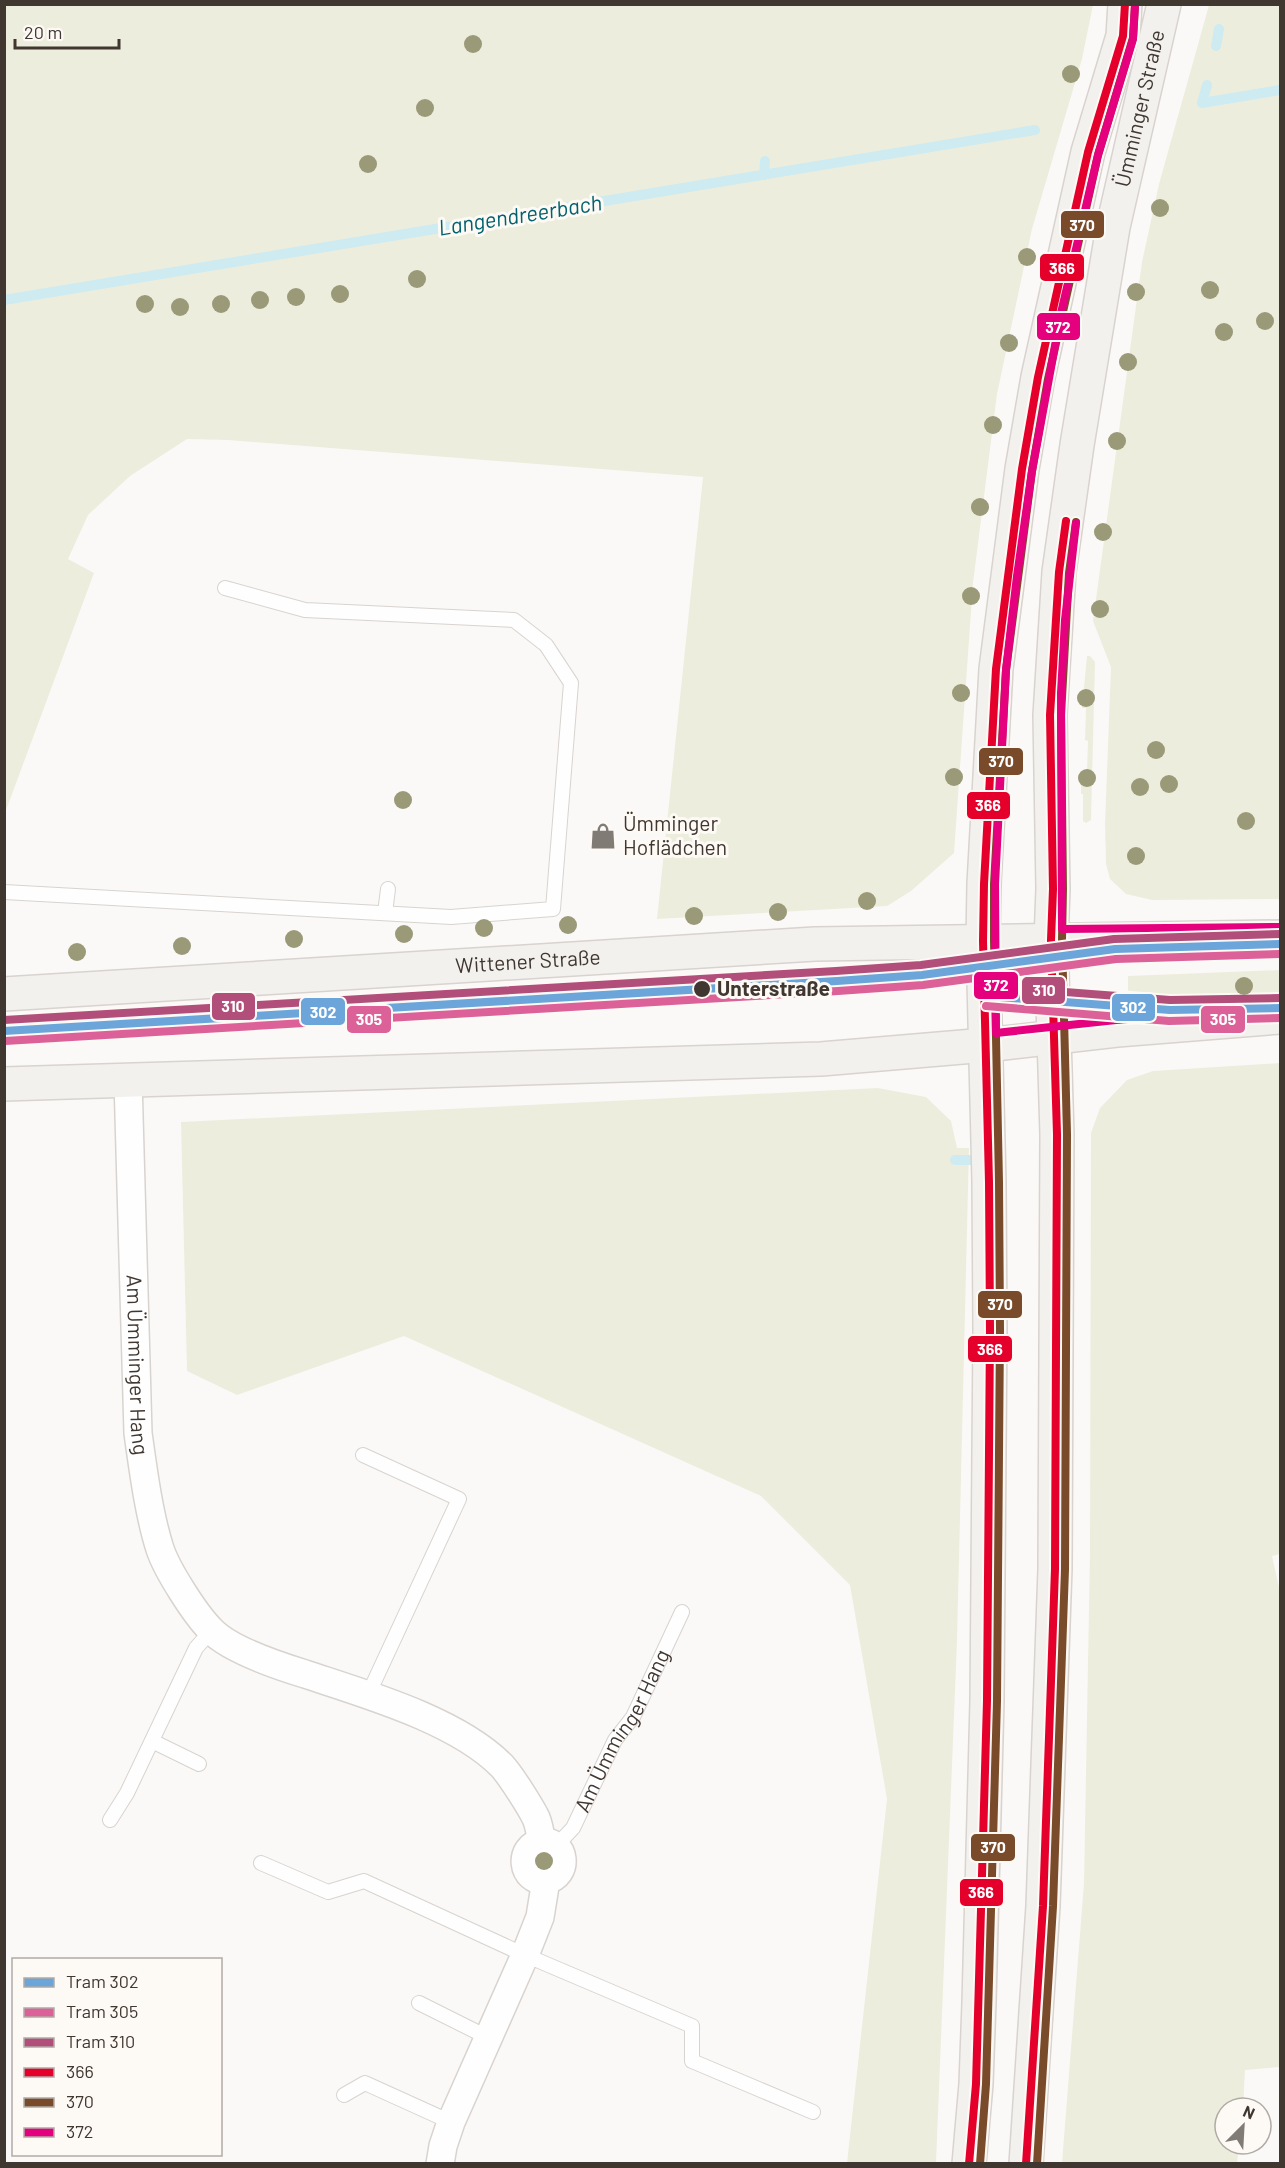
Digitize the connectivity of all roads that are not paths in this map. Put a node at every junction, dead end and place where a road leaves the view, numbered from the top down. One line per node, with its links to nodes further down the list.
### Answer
1 (1125, 4): 9 (main road, Ümminger Straße)
2 (1164, 4): 8 (main road, Ümminger Straße)
3 (225, 588): 6 (lane)
4 (388, 889): 6 (lane)
5 (4, 892): 6 (lane)
6 (385, 913)
7 (1281, 937): 8 (main road)
8 (1051, 940): 9 (main road, Wittener Straße); 12 (main road, Ümminger Straße)
9 (983, 941): 10 (main road, Wittener Straße); 13 (main road, Ümminger Straße)
10 (4, 994)
11 (1281, 1017): 12 (main road)
12 (1055, 1037): 13 (main road); 33 (main road, Ümminger Straße)
13 (986, 1045): 14 (main road); 32 (main road, Ümminger Straße)
14 (128, 1080): 15 (main road); 18 (street, Am Ümminger Hang)
15 (4, 1084)
16 (363, 1455): 19 (lane)
17 (682, 1612): 23 (lane, Am Ümminger Hang)
18 (211, 1631): 19 (street, Am Ümminger Hang); 20 (lane)
19 (368, 1695): 23 (street, Am Ümminger Hang)
20 (152, 1741): 21 (lane); 22 (lane)
21 (199, 1764)
22 (110, 1820)
23 (549, 1844): 25 (street, Am Ümminger Hang)
24 (261, 1863): 25 (lane)
25 (525, 1954): 27 (street, Am Ümminger Hang); 29 (lane)
26 (419, 2003): 27 (lane)
27 (489, 2038): 30 (street, Am Ümminger Hang)
28 (344, 2095): 30 (lane)
29 (813, 2112)
30 (452, 2122): 31 (street, Am Ümminger Hang)
31 (440, 2163)
32 (969, 2163)
33 (1026, 2163)

